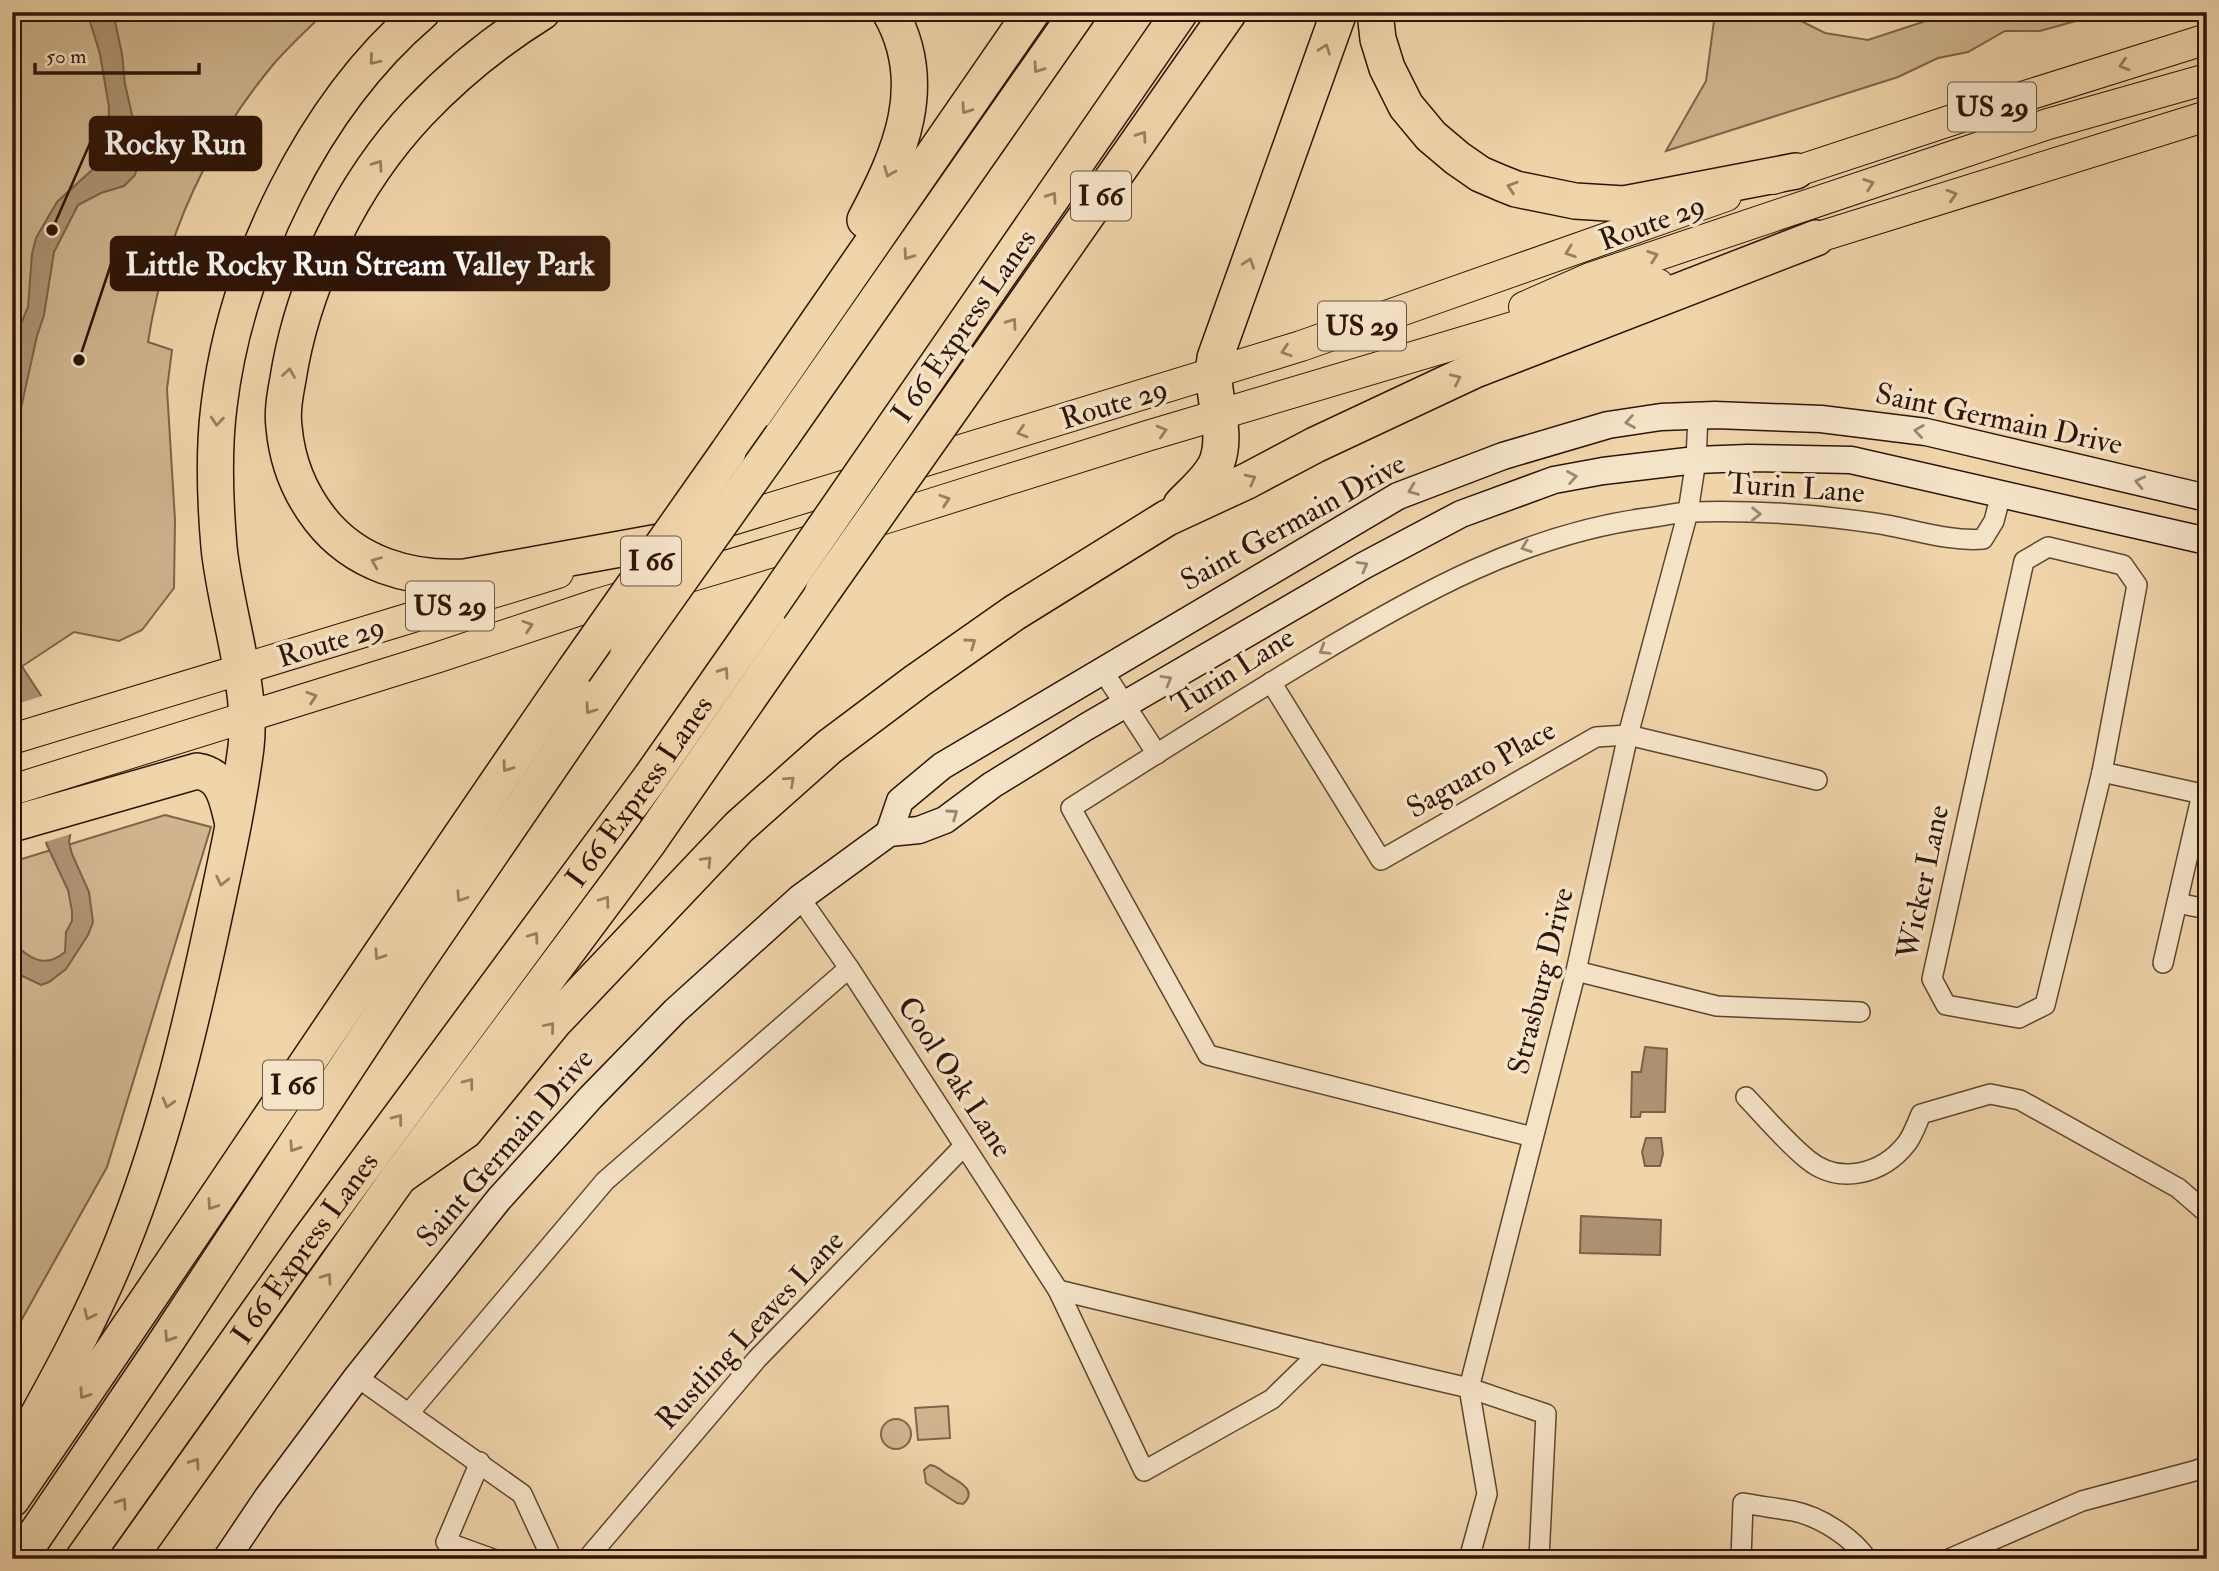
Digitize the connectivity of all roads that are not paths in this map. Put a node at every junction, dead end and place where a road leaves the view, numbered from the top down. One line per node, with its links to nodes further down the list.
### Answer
1 (422, 12): 27 (highway, one-way to 27)
2 (542, 12): 26 (highway, one-way to 2)
3 (890, 12): 16 (highway, one-way to 16)
4 (1032, 12): 16 (highway, I 66, one-way to 16)
5 (1077, 12): 64 (highway, I 66 Express Lanes, one-way to 64, bridge)
6 (1180, 12): 65 (highway, I 66 Express Lanes, one-way to 6, bridge)
7 (1229, 12): 53 (highway, I 66, one-way to 7, bridge)
8 (1339, 12): 17 (highway, one-way to 8)
9 (1375, 12): 13 (highway, one-way to 9)
10 (2201, 40): 13 (main road, Route 29 / US 29, one-way to 13)
11 (2207, 79): 15 (main road, one-way to 11)
12 (2207, 116): 14 (main road, Route 29 / US 29, one-way to 12)
13 (1796, 171): 17 (main road, Route 29 / US 29, one-way to 17)
14 (1816, 238): 15 (main road, Route 29 / US 29); 24 (highway, one-way to 14)
15 (1409, 357): 18 (main road, Route 29 / US 29)
16 (785, 369): 63 (highway, I 66, one-way to 63, bridge)
17 (1212, 374): 18 (highway); 26 (main road, Route 29 / US 29, one-way to 26)
18 (1218, 415): 24 (highway); 31 (main road, Route 29 / US 29, one-way to 18)
19 (1698, 415): 20 (street, Strasburg Drive); 22 (street, Saint Germain Drive, one-way to 19); 28 (street, Saint Germain Drive, one-way to 28)
20 (1696, 460): 21 (street, Saint Germain Drive); 23 (street, Strasburg Drive); 30 (street, Saint Germain Drive, one-way to 20)
21 (2001, 494): 23 (street, Turin Lane, one-way to 21); 25 (street, Saint Germain Drive)
22 (2207, 498)
23 (1688, 512): 29 (street, Turin Lane, one-way to 29); 32 (street, Strasburg Drive)
24 (1167, 518): 53 (highway, one-way to 24)
25 (2207, 541)
26 (659, 542): 27 (main road, Route 29 / US 29)
27 (240, 670): 31 (highway); 33 (main road, Route 29 / US 29)
28 (1103, 671): 30 (street); 42 (street, Saint Germain Drive)
29 (1270, 682): 32 (street, Saguaro Place); 34 (street, Turin Lane)
30 (1125, 704): 34 (street); 42 (street, Saint Germain Drive, one-way to 30)
31 (247, 718): 36 (main road, Route 29 / US 29); 41 (highway)
32 (1628, 735): 37 (street, Saguaro Place); 48 (street, Strasburg Drive)
33 (12, 739)
34 (1157, 754): 51 (street, Turin Lane)
35 (2102, 772): 35 (street, Wicker Lane); 39 (street)
36 (108, 778): 38 (main road, Route 29 / US 29); 40 (highway); 41 (highway)
37 (1817, 780)
38 (12, 790)
39 (2204, 794): 44 (street)
40 (12, 824)
41 (233, 825): 60 (highway, one-way to 60)
42 (889, 833): 43 (street, Saint Germain Drive)
43 (800, 898): 47 (street, Cool Oak Lane); 57 (street, Saint Germain Drive)
44 (2176, 903): 45 (street); 46 (street)
45 (2207, 909)
46 (2163, 963)
47 (849, 968): 52 (street, Cool Oak Lane); 59 (street)
48 (1576, 971): 49 (street); 51 (street, Strasburg Drive)
49 (1860, 1012)
50 (1746, 1097): 54 (street)
51 (1533, 1137): 58 (street, Strasburg Drive)
52 (963, 1147): 55 (street, Cool Oak Lane); 70 (street, Rustling Leaves Lane)
53 (399, 1177): 66 (highway, I 66, one-way to 53)
54 (2207, 1213)
55 (1058, 1290): 56 (street); 56 (street, Cool Oak Lane)
56 (1319, 1353): 58 (street)
57 (356, 1377): 59 (street); 67 (street, Saint Germain Drive)
58 (1469, 1388): 71 (street, Strasburg Drive); 72 (street)
59 (410, 1413): 61 (street)
60 (12, 1462)
61 (480, 1462): 68 (street); 69 (street)
62 (2207, 1466): 75 (street)
63 (12, 1499)
64 (19, 1559)
65 (83, 1559)
66 (128, 1559)
67 (226, 1559)
68 (493, 1559)
69 (552, 1559)
70 (587, 1559)
71 (1469, 1559)
72 (1538, 1559)
73 (1741, 1559): 74 (street)
74 (1867, 1559)
75 (1949, 1559)

